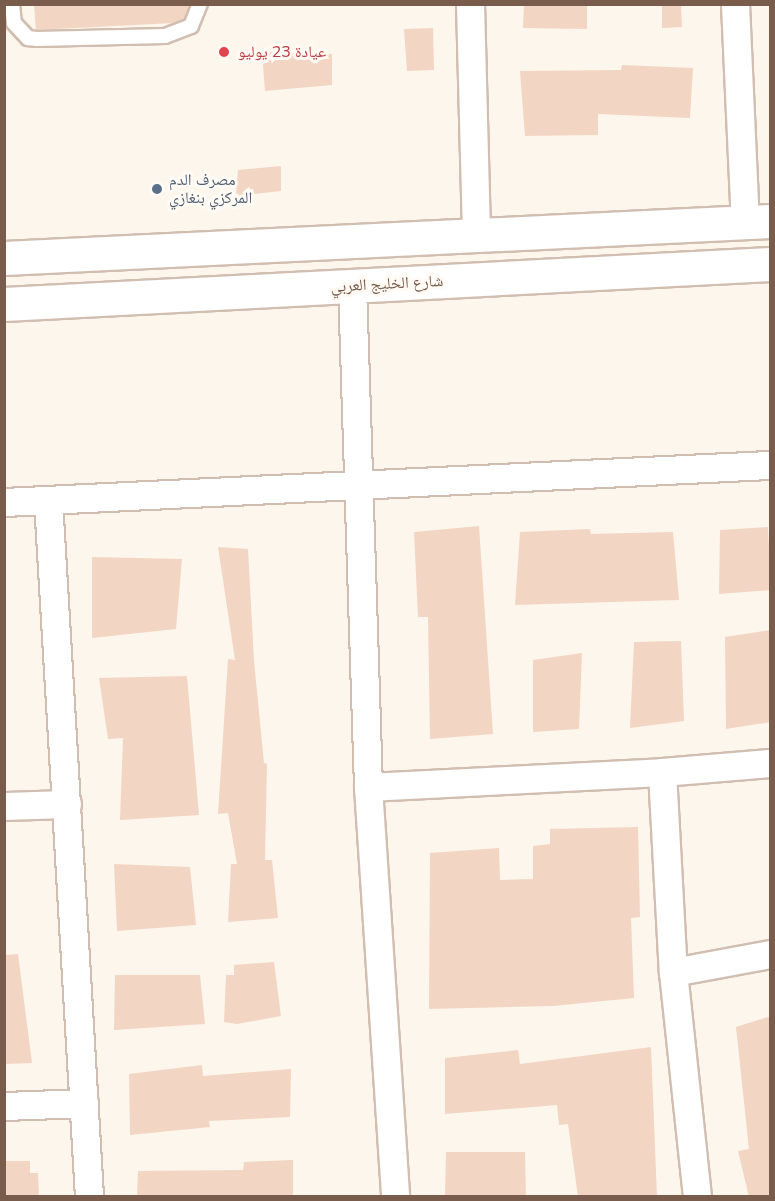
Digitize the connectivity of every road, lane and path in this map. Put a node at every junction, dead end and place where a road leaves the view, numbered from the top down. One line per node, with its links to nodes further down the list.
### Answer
1 (12, 4): 2 (lane)
2 (200, 4)
3 (470, 4): 6 (street)
4 (735, 4): 5 (street)
5 (758, 221): 6 (main road)
6 (476, 235): 7 (main road)
7 (4, 258)
8 (771, 264): 9 (main road, شارع الخليج العربي)
9 (352, 286): 10 (main road, شارع الخليج العربي); 12 (street)
10 (4, 304)
11 (771, 465): 12 (street)
12 (359, 483): 13 (street); 17 (street)
13 (48, 500): 14 (street); 18 (street)
14 (4, 502)
15 (771, 763): 16 (street)
16 (662, 772): 17 (street); 21 (street)
17 (368, 787): 25 (street)
18 (67, 804): 19 (street); 22 (street)
19 (4, 806)
20 (771, 954): 21 (street)
21 (673, 972): 26 (street)
22 (84, 1103): 23 (street); 24 (street)
23 (4, 1106)
24 (89, 1197)
25 (395, 1197)
26 (697, 1197)

